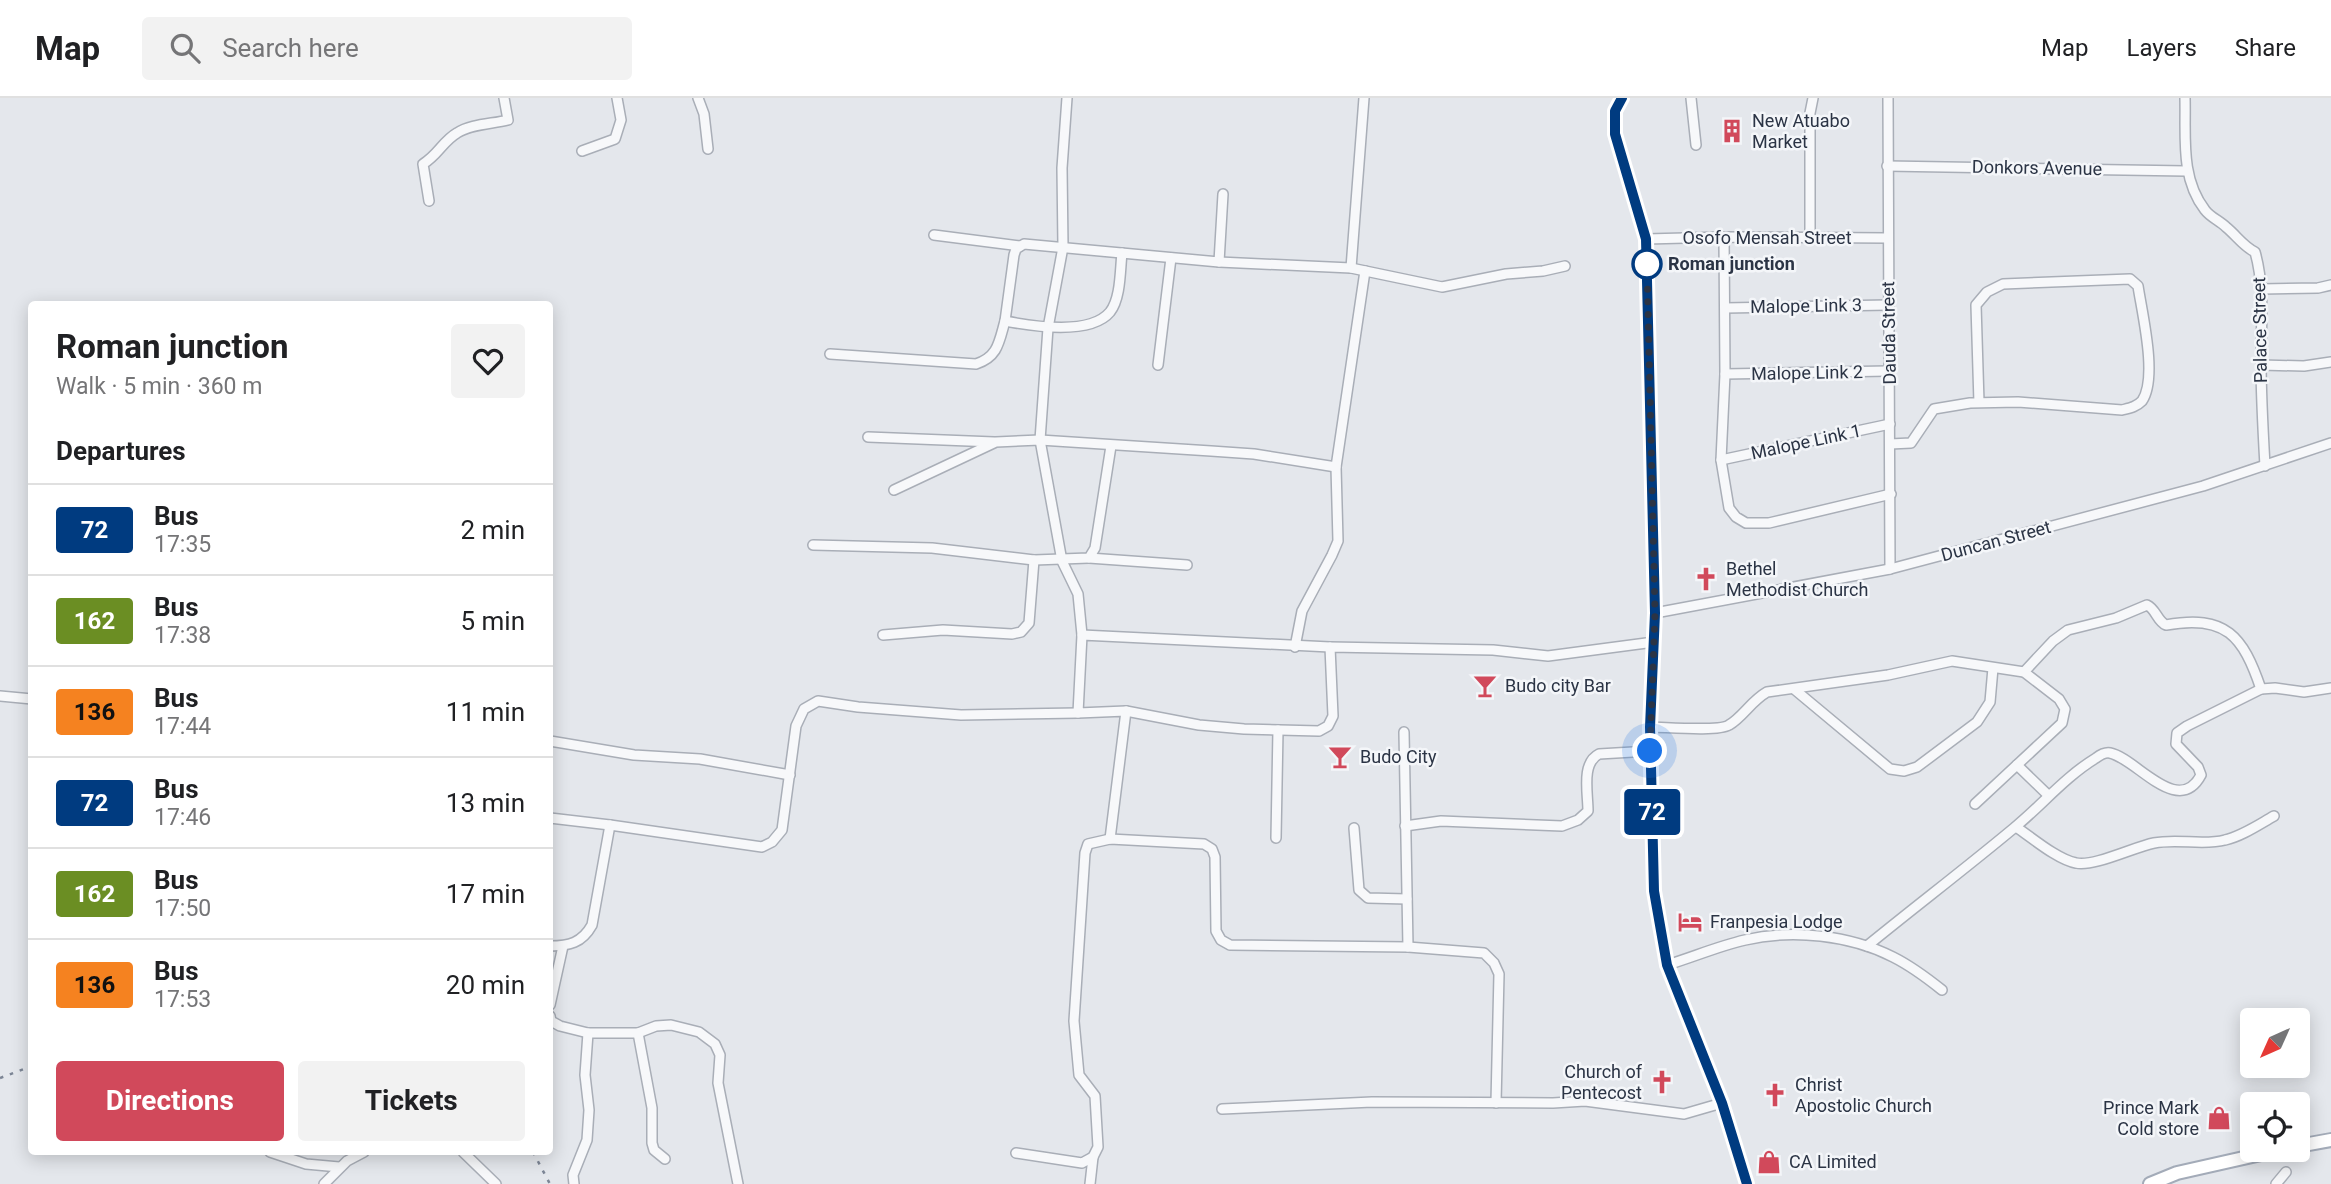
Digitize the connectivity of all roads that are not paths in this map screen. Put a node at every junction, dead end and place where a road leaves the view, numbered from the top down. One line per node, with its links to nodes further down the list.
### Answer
1 (504, 98): 17 (street)
2 (617, 98): 13 (street)
3 (698, 98): 12 (street)
4 (1067, 98): 24 (street)
5 (1364, 98): 29 (street)
6 (1622, 98): 21 (street)
7 (1691, 98): 11 (street)
8 (1813, 98): 22 (street)
9 (1888, 98): 14 (street, Dauda Street)
10 (2185, 98): 15 (street, Palace Street)
11 (1696, 145)
12 (708, 149)
13 (582, 151)
14 (1887, 166): 15 (street, Donkors Avenue); 20 (street, Dauda Street)
15 (2186, 171): 32 (street, Palace Street)
16 (1223, 194): 27 (street)
17 (429, 201)
18 (934, 235): 23 (street)
19 (1724, 237): 21 (street, Osofo Mensah Street); 22 (street, Osofo Mensah Street); 34 (street)
20 (1888, 238): 22 (street, Osofo Mensah Street); 33 (street, Dauda Street)
21 (1646, 239): 62 (street)
22 (1810, 239)
23 (1020, 246): 24 (street); 35 (street)
24 (1063, 247): 25 (street); 36 (street)
25 (1122, 253): 26 (street); 36 (street)
26 (1171, 258): 27 (street); 39 (street)
27 (1219, 262): 29 (street)
28 (1565, 266): 30 (street)
29 (1351, 268): 30 (street)
30 (1365, 271): 53 (street)
31 (2331, 285): 32 (street)
32 (2261, 289): 40 (street, Palace Street)
33 (1888, 304): 34 (street, Malope Link 3); 41 (street, Dauda Street)
34 (1725, 308): 42 (street)
35 (1005, 321): 36 (street); 37 (street)
36 (1048, 328): 46 (street)
37 (830, 354)
38 (2331, 362): 40 (street)
39 (1158, 365)
40 (2261, 365): 52 (street, Palace Street)
41 (1888, 371): 42 (street, Malope Link 2); 44 (street, Dauda Street)
42 (1725, 374): 51 (street)
43 (1979, 403): 43 (street); 49 (street)
44 (1890, 424): 49 (street, Dauda Street); 51 (street, Malope Link 1)
45 (868, 437): 47 (street)
46 (1040, 440): 47 (street); 50 (street); 59 (street)
47 (996, 442): 54 (street)
48 (2331, 443): 52 (street, Duncan Street)
49 (1890, 444): 55 (street, Dauda Street)
50 (1111, 446): 53 (street); 57 (street)
51 (1721, 460): 55 (street)
52 (2265, 466): 61 (street, Duncan Street)
53 (1336, 467): 66 (street)
54 (894, 490)
55 (1891, 494): 61 (street, Dauda Street)
56 (813, 545): 58 (street)
57 (1089, 558): 59 (street); 60 (street)
58 (1034, 560): 59 (street); 63 (street)
59 (1062, 561): 64 (street)
60 (1187, 565)
61 (1890, 569): 62 (street, Duncan Street)
62 (1655, 613): 65 (street)
63 (883, 635)
64 (1083, 635): 66 (street); 76 (street)
65 (1654, 642): 67 (street); 77 (street)
66 (1295, 647): 67 (street)
67 (1330, 648): 78 (street)
68 (1993, 668): 69 (street); 71 (street); 71 (street)
69 (2024, 672): 72 (street); 82 (street)
70 (2331, 688): 72 (street)
71 (1794, 689): 77 (street)
72 (2261, 690): 84 (street)
73 (0, 696): 74 (street)
74 (28, 699)
75 (1126, 711): 76 (street); 78 (street); 93 (street)
76 (1078, 713): 83 (street)
77 (1650, 727): 81 (street)
78 (1278, 730): 92 (street)
79 (1404, 733): 89 (street)
80 (553, 742): 83 (street)
81 (1650, 751): 89 (street); 99 (street)
82 (2017, 765): 84 (street); 85 (street)
83 (790, 775): 88 (street)
84 (2049, 795): 90 (street)
85 (1975, 804)
86 (2274, 817): 90 (street)
87 (553, 818): 88 (street)
88 (610, 824): 96 (street)
89 (1405, 826): 94 (street)
90 (2015, 827): 97 (street)
91 (1353, 828): 94 (street)
92 (1276, 838)
93 (1111, 839): 98 (street); 114 (street)
94 (1407, 899): 98 (street)
95 (553, 946): 96 (street)
96 (563, 946): 101 (street)
97 (1867, 946): 99 (street); 100 (street)
98 (1408, 947): 105 (street)
99 (1667, 965): 106 (street)
100 (1942, 990)
101 (553, 992)
102 (553, 1022): 103 (street)
103 (588, 1033): 104 (street); 121 (street)
104 (638, 1033): 115 (street); 122 (street)
105 (1496, 1103): 106 (street); 107 (street)
106 (1722, 1103): 124 (street)
107 (1222, 1109)
108 (2331, 1140): 109 (main road)
109 (2310, 1144)
110 (1016, 1153): 114 (street)
111 (279, 1155): 117 (street)
112 (359, 1155): 117 (street)
113 (466, 1155): 120 (street)
114 (1093, 1157): 123 (street)
115 (665, 1159)
116 (2240, 1159): 125 (main road)
117 (339, 1167): 119 (street)
118 (2286, 1172): 126 (street)
119 (324, 1184)
120 (496, 1184)
121 (574, 1184)
122 (738, 1184)
123 (1090, 1184)
124 (1747, 1184)
125 (2150, 1184)
126 (2276, 1184)

